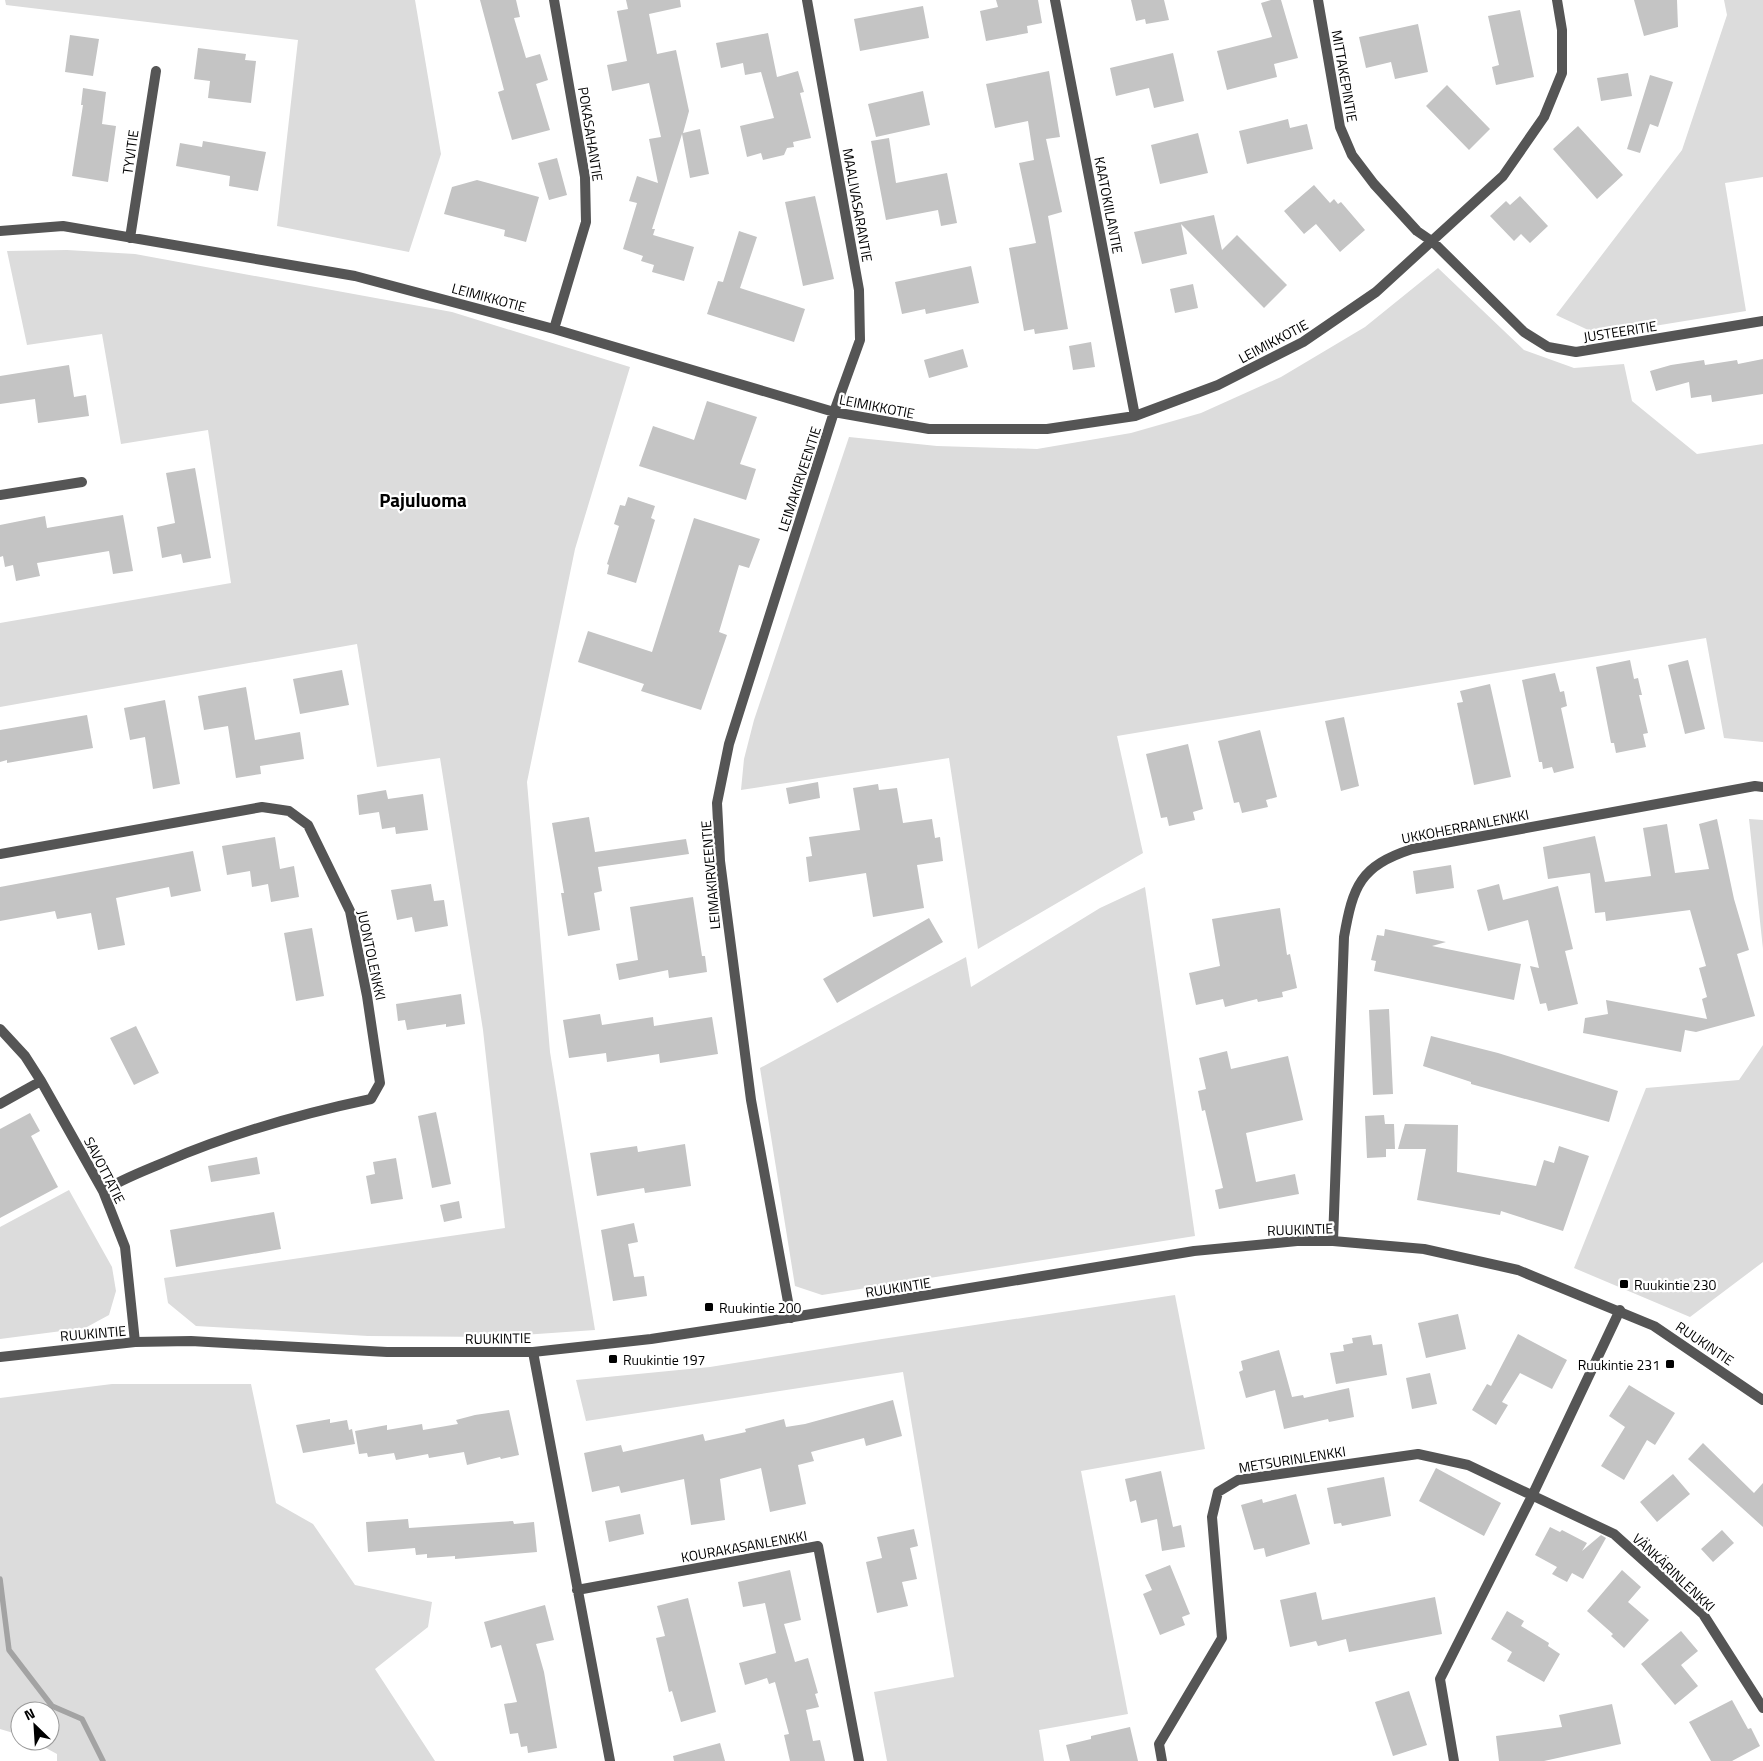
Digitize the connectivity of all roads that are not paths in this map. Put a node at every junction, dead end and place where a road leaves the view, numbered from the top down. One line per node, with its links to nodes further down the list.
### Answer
1 (554, 0): 11 (street, POKASAHANTIE)
2 (807, 0): 12 (street, MAALIVASARANTIE)
3 (1055, 0): 13 (street, KAATOKIILANTIE)
4 (1318, 0): 9 (street, MITTAKEPINTIE)
5 (1557, 0): 9 (street, LEIMIKKOTIE)
6 (156, 71): 8 (street, TYVITIE)
7 (0, 231): 8 (street, LEIMIKKOTIE)
8 (130, 238): 11 (street, LEIMIKKOTIE)
9 (1433, 242): 10 (street, JUSTEERITIE); 13 (street, LEIMIKKOTIE)
10 (1763, 321)
11 (554, 328): 12 (street, LEIMIKKOTIE)
12 (834, 412): 13 (street, LEIMIKKOTIE); 24 (street, LEIMAKIRVEENTIE)
13 (1135, 416)
14 (82, 482): 15 (street)
15 (0, 495)
16 (1763, 787): 22 (street, UKKOHERRANLENKKI)
17 (0, 854): 21 (street, JUONTOLENKKI)
18 (0, 1029): 19 (street, SAVOTTATIE)
19 (41, 1081): 20 (street); 21 (street, SAVOTTATIE)
20 (0, 1104)
21 (103, 1191): 25 (street, SAVOTTATIE)
22 (1333, 1241): 23 (street, RUUKINTIE); 24 (street, RUUKINTIE)
23 (1620, 1310): 28 (street, RUUKINTIE); 29 (street)
24 (791, 1318): 26 (street, RUUKINTIE)
25 (135, 1342): 26 (street, RUUKINTIE); 27 (street, RUUKINTIE)
26 (533, 1352): 30 (street)
27 (0, 1357)
28 (1763, 1400)
29 (1532, 1496): 31 (street, VÄNKÄRINLENKKI); 34 (street, METSURINLENKKI); 35 (street)
30 (577, 1590): 32 (street); 33 (street, KOURAKASANLENKKI)
31 (1763, 1708)
32 (610, 1761)
33 (859, 1761)
34 (1162, 1761)
35 (1454, 1761)

